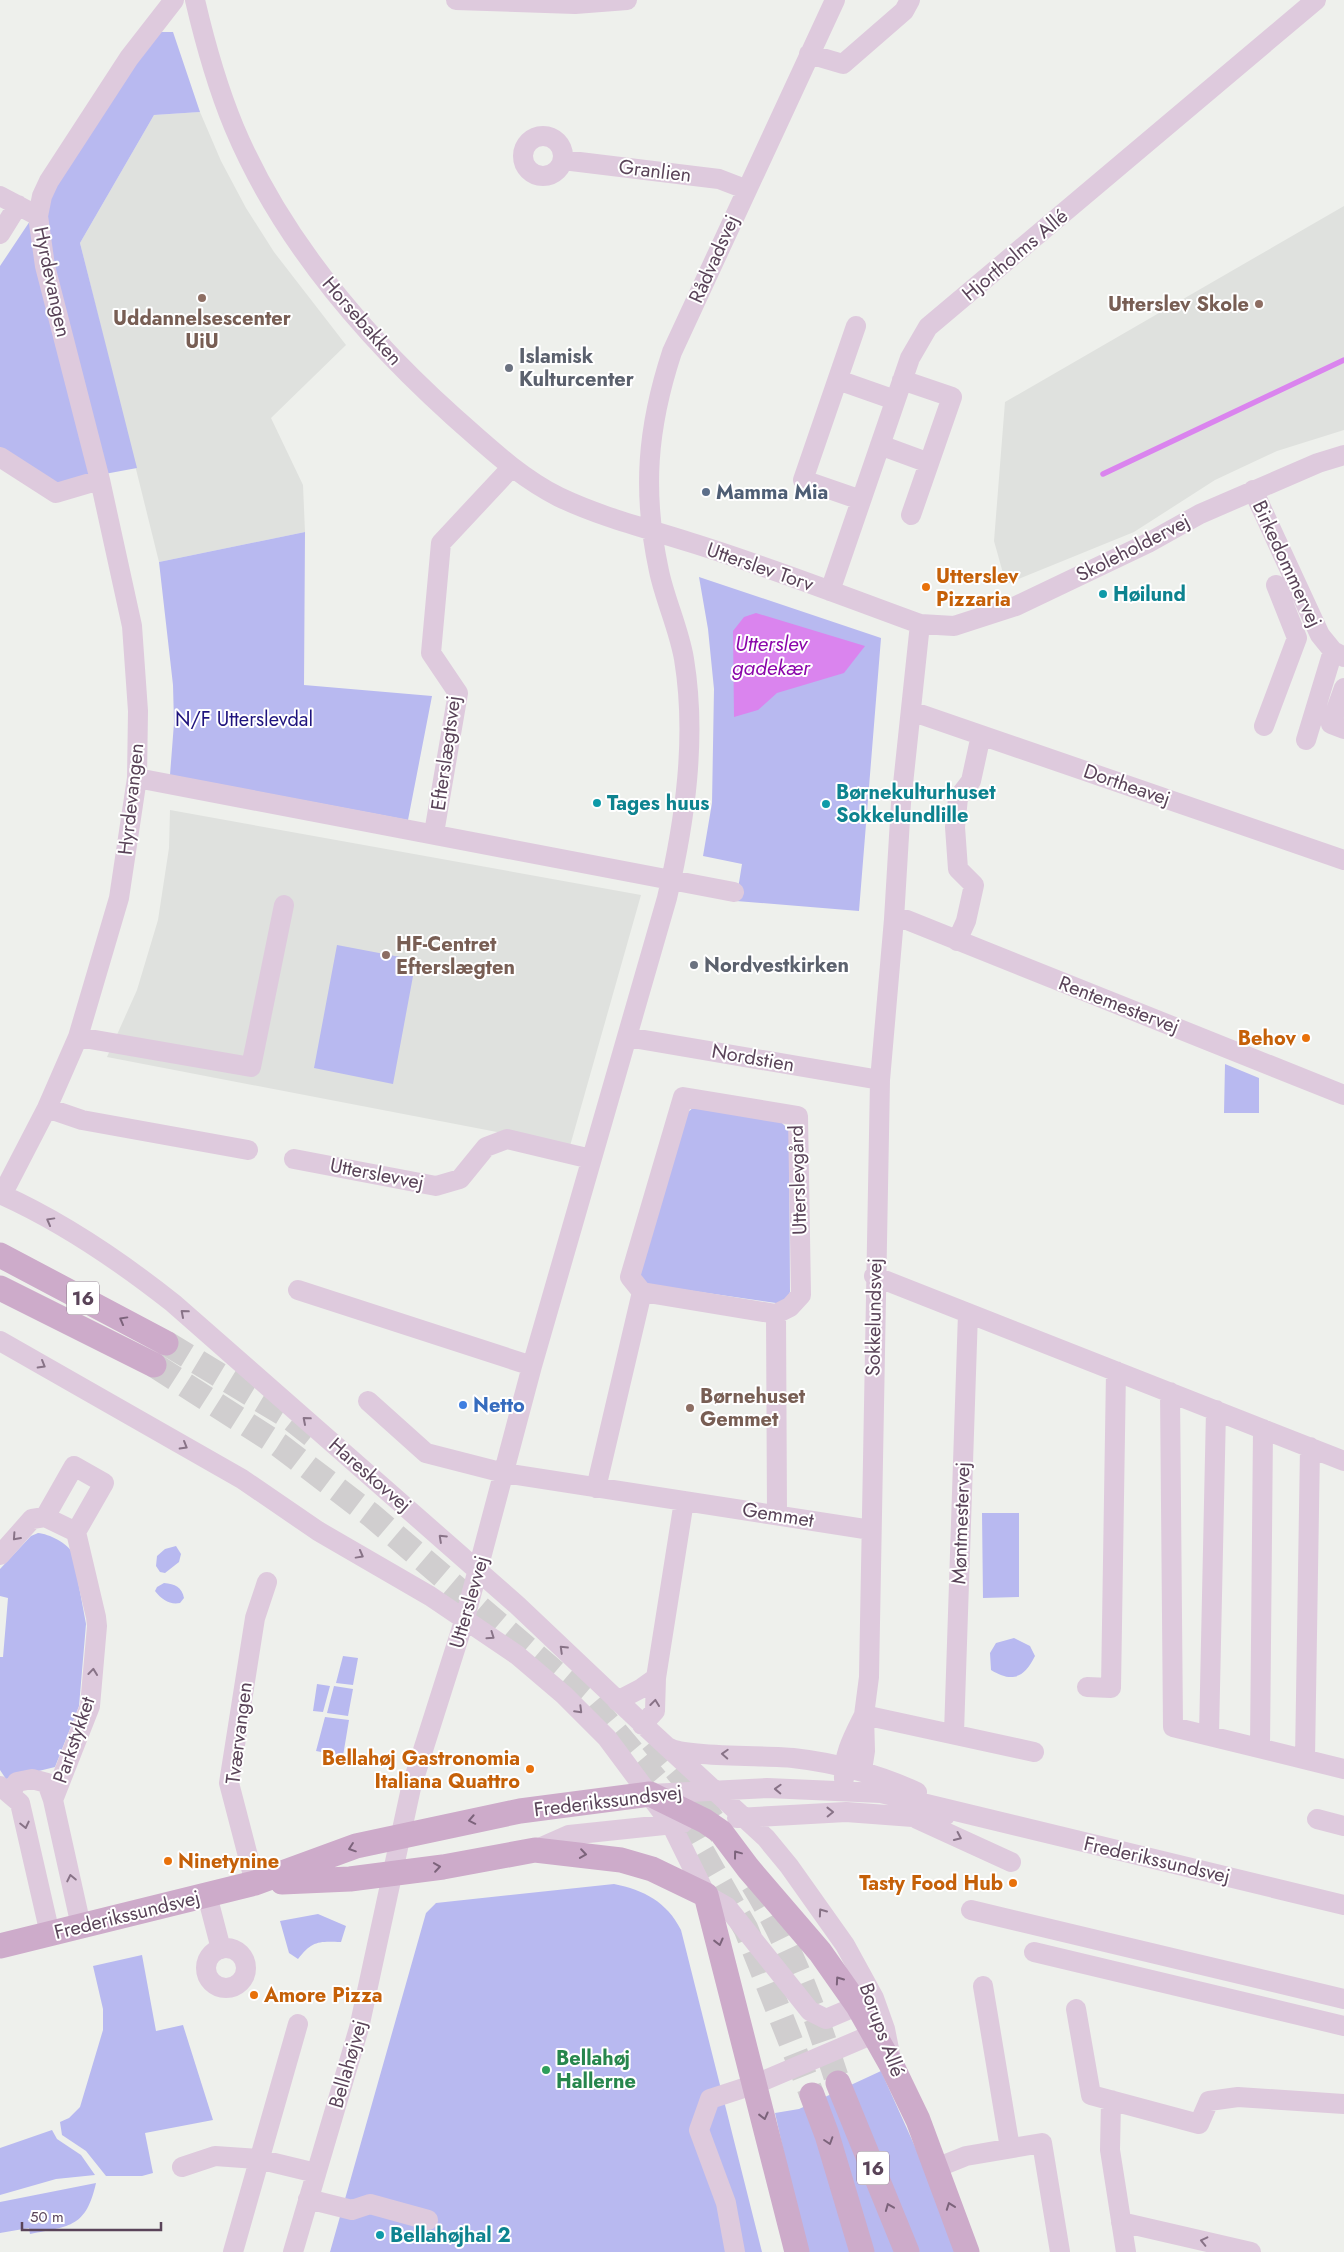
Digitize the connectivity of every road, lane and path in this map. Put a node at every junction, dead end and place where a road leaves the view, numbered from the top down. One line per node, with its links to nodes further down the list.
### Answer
1 (174, 0): 12 (street, Hyrdevangen)
2 (195, 0): 22 (street, Horsebakken)
3 (456, 0): 4 (street)
4 (627, 0)
5 (835, 0): 8 (street, Rådvadsvej)
6 (910, 0): 8 (street)
7 (1316, 0): 16 (street, Hjortholms Allé)
8 (809, 54): 10 (street, Rådvadsvej)
9 (563, 160): 10 (street, Granlien)
10 (745, 189): 27 (street, Rådvadsvej)
11 (9, 200): 12 (street); 13 (street, Hyrdevangen)
12 (38, 216): 23 (street, Hyrdevangen)
13 (0, 234)
14 (856, 326): 15 (street)
15 (838, 380): 17 (street); 25 (street)
16 (902, 380): 17 (street, Hjortholms Allé); 21 (street)
17 (895, 400): 18 (street, Hjortholms Allé)
18 (880, 446): 21 (street); 25 (street, Hjortholms Allé)
19 (1344, 455): 24 (street, Skoleholdervej)
20 (0, 457): 23 (street)
21 (930, 463): 26 (street)
22 (511, 468): 27 (street, Horsebakken); 39 (street, Efterslægtsvej)
23 (100, 480): 38 (street, Hyrdevangen)
24 (1253, 490): 30 (street, Skoleholdervej); 31 (street, Birkedommervej)
25 (861, 500): 29 (street, Hjortholms Allé)
26 (911, 515)
27 (652, 532): 29 (street, Utterslev Torv); 41 (street)
28 (1276, 585): 34 (street)
29 (830, 591): 30 (street, Utterslev Torv)
30 (920, 624): 33 (street)
31 (1338, 654): 37 (street)
32 (1344, 688): 35 (street)
33 (911, 711): 36 (street, Dortheavej); 44 (street)
34 (1264, 726)
35 (1344, 729)
36 (981, 735): 40 (street, Dortheavej); 45 (street)
37 (1306, 740)
38 (137, 778): 39 (street, Efterslægtsvej); 46 (street, Hyrdevangen)
39 (434, 834): 41 (street, Efterslægtsvej)
40 (1344, 860)
41 (672, 879): 42 (street, Efterslægtsvej); 47 (street, Utterslevvej)
42 (734, 892)
43 (284, 906): 46 (street)
44 (894, 919): 45 (street, Rentemestervej); 48 (street, Sokkelundsvej)
45 (956, 941): 49 (street, Rentemestervej)
46 (78, 1037): 50 (street, Hyrdevangen)
47 (627, 1037): 48 (street, Nordstien); 53 (street, Utterslevvej)
48 (880, 1080): 56 (street, Sokkelundsvej)
49 (1344, 1095)
50 (47, 1108): 51 (street); 54 (street, Hyrdevangen)
51 (248, 1150)
52 (294, 1159): 53 (street, Utterslevvej)
53 (591, 1159): 65 (street, Utterslevvej)
54 (1, 1195): 81 (street, Hareskovvej, one-way to 54)
55 (0, 1255): 63 (main road, 16, one-way to 55)
56 (874, 1276): 60 (street); 78 (street, Sokkelundsvej)
57 (0, 1288): 64 (main road, 16)
58 (298, 1290): 65 (street)
59 (642, 1292): 61 (street); 61 (street, Utterslevgård); 74 (street)
60 (968, 1313): 66 (street); 89 (street, Møntmestervej)
61 (776, 1314): 76 (street)
62 (0, 1341): 83 (street, one-way to 83)
63 (166, 1343)
64 (154, 1365)
65 (532, 1366): 73 (street, Utterslevvej)
66 (1116, 1371): 67 (street); 85 (street)
67 (1170, 1392): 69 (street); 90 (street)
68 (368, 1401): 73 (street, Gemmet)
69 (1216, 1410): 70 (street); 90 (street)
70 (1263, 1429): 71 (street); 92 (street)
71 (1310, 1447): 72 (street); 94 (street)
72 (1344, 1461)
73 (504, 1473): 74 (street, Gemmet); 81 (street, Utterslevvej)
74 (596, 1488): 75 (street, Gemmet)
75 (684, 1501): 76 (street, Gemmet); 84 (street)
76 (777, 1515): 78 (street, Gemmet)
77 (46, 1517): 79 (street); 79 (street); 80 (street, one-way to 80)
78 (871, 1530): 87 (street, Sokkelundsvej)
79 (76, 1532): 101 (street, Parkstykket, one-way to 79)
80 (0, 1554)
81 (477, 1572): 83 (street, Utterslevvej); 86 (street, Hareskovvej, one-way to 81)
82 (268, 1582): 113 (street, Tværvangen)
83 (465, 1618): 100 (street, one-way to 100); 109 (street, Utterslevvej)
84 (656, 1678): 86 (street); 88 (street, one-way to 84)
85 (1086, 1687)
86 (617, 1701): 88 (street, Hareskovvej)
87 (864, 1715): 89 (street); 95 (street, Sokkelundsvej)
88 (642, 1725): 91 (street, Hareskovvej)
89 (954, 1733): 93 (street)
90 (1209, 1735): 92 (street)
91 (665, 1746): 95 (street, one-way to 91); 98 (street, Hareskovvej)
92 (1260, 1748): 94 (street)
93 (1034, 1752)
94 (1305, 1759): 96 (street)
95 (853, 1768): 99 (street, Sokkelundsvej); 102 (street)
96 (1344, 1769)
97 (5, 1790): 101 (street, Parkstykket); 119 (street, Parkstykket, one-way to 119)
98 (714, 1790): 99 (street, Frederikssundsvej, one-way to 98); 100 (street, Frederikssundsvej); 104 (street, Borups Allé)
99 (844, 1791): 102 (street, Frederikssundsvej)
100 (650, 1794): 106 (main road, Borups Allé); 107 (street); 109 (main road, Frederikssundsvej, one-way to 109)
101 (54, 1800): 118 (street, Parkstykket, one-way to 101)
102 (969, 1815): 103 (street, Frederikssundsvej); 116 (street, Frederikssundsvej)
103 (913, 1817): 104 (street, Frederikssundsvej, one-way to 103); 111 (street, one-way to 111)
104 (744, 1818): 106 (street, Frederikssundsvej); 125 (street, Borups Allé, one-way to 104)
105 (1317, 1819): 108 (street)
106 (705, 1821): 107 (street, Frederikssundsvej); 125 (main road, Borups Allé, one-way to 106)
107 (672, 1824): 110 (street, Frederikssundsvej); 115 (street)
108 (1344, 1826)
109 (399, 1836): 112 (street, Utterslevvej); 113 (main road, Frederikssundsvej, one-way to 113)
110 (534, 1850): 112 (main road, Frederikssundsvej, one-way to 110); 115 (main road, Frederikssundsvej, one-way to 115)
111 (1011, 1862)
112 (391, 1873): 113 (main road, Frederikssundsvej); 139 (street, Bellahøjvej)
113 (255, 1884): 114 (main road, Frederikssundsvej)
114 (207, 1895): 118 (main road, Frederikssundsvej); 121 (street)
115 (706, 1895): 125 (street); 131 (main road, one-way to 131)
116 (1344, 1905)
117 (971, 1910): 124 (street)
118 (81, 1926): 119 (main road, Frederikssundsvej)
119 (50, 1934): 120 (main road, Frederikssundsvej)
120 (0, 1946)
121 (221, 1949)
122 (1034, 1952): 128 (street)
123 (983, 1986): 135 (street)
124 (1344, 1999)
125 (866, 2002): 129 (main road, Borups Allé)
126 (1076, 2009): 133 (street)
127 (298, 2024): 136 (street)
128 (1344, 2026)
129 (880, 2031): 131 (street); 138 (main road, Borups Allé)
130 (838, 2084): 149 (main road, 16, one-way to 130)
131 (745, 2088): 146 (street); 147 (main road, one-way to 147)
132 (812, 2095): 148 (main road, 16, one-way to 148)
133 (1111, 2100): 134 (street); 142 (street)
134 (1344, 2104)
135 (1010, 2148): 138 (street); 151 (street)
136 (258, 2159): 137 (street); 139 (street); 144 (street)
137 (182, 2168)
138 (936, 2168): 150 (main road, Borups Allé, one-way to 138)
139 (316, 2173): 140 (street, Bellahøjvej)
140 (308, 2200): 141 (street); 145 (street, Bellahøjvej)
141 (428, 2220)
142 (1121, 2222): 143 (street, one-way to 142); 152 (street)
143 (1238, 2250)
144 (233, 2252)
145 (293, 2252)
146 (736, 2252)
147 (797, 2252)
148 (862, 2252)
149 (907, 2252)
150 (967, 2252)
151 (1060, 2252)
152 (1126, 2252)

